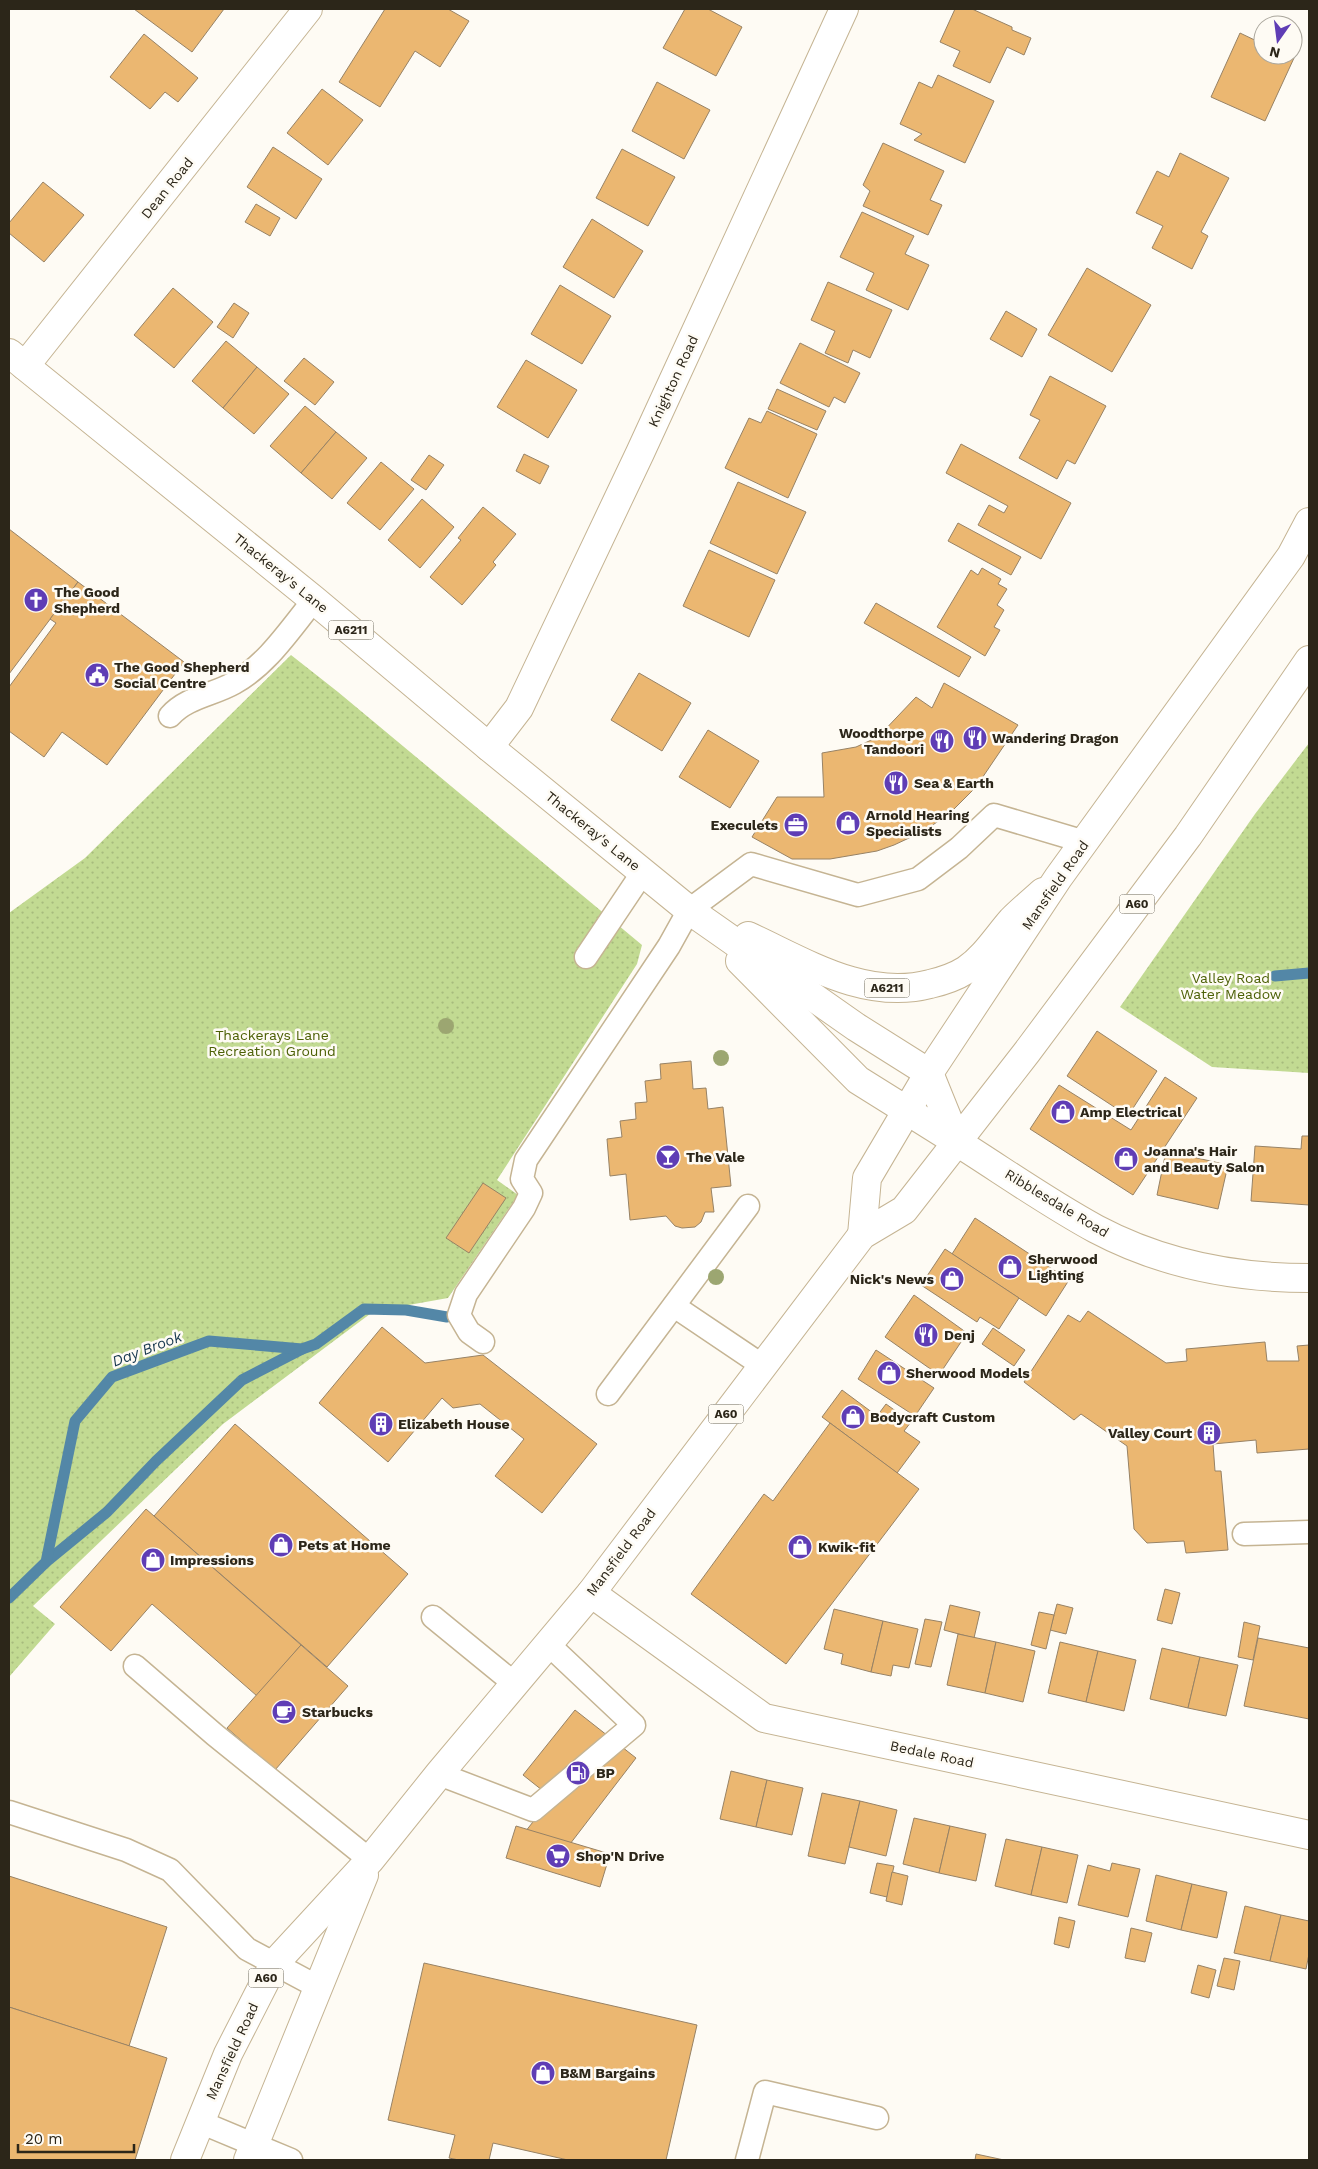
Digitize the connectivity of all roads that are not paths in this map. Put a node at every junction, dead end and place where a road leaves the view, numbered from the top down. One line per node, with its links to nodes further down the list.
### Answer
1 (308, 9): 3 (main road, Dean Road)
2 (844, 9): 9 (main road, Knighton Road)
3 (17, 360): 6 (main road, Thackeray's Lane / A6211)
4 (1309, 522): 5 (main road, Mansfield Road)
5 (1300, 547): 10 (main road, Mansfield Road)
6 (314, 600): 8 (lane); 9 (main road, Thackeray's Lane / A6211)
7 (1309, 660): 17 (main road, Mansfield Road / A60)
8 (170, 716)
9 (489, 747): 11 (main road, Thackeray's Lane / A6211)
10 (1085, 842): 12 (main road, Mansfield Road); 13 (lane)
11 (643, 872): 13 (main road, Thackeray's Lane / A6211); 14 (lane)
12 (1058, 878): 13 (main road, Thackeray's Lane / A6211); 15 (main road, Mansfield Road)
13 (689, 910): 15 (main road, Thackeray's Lane / A6211); 16 (main road, Thackeray's Lane / A6211); 22 (lane)
14 (586, 957)
15 (929, 1073): 16 (main road, Mansfield Road); 17 (main road)
16 (906, 1110): 17 (main road, Ribblesdale Road); 19 (main road, Mansfield Road)
17 (957, 1142): 19 (main road, Mansfield Road / A60); 20 (main road, Ribblesdale Road)
18 (748, 1206): 21 (lane)
19 (862, 1235): 23 (main road, Mansfield Road / A60)
20 (1309, 1278)
21 (674, 1306): 23 (lane); 24 (lane)
22 (483, 1342)
23 (763, 1366): 27 (main road, Mansfield Road / A60)
24 (608, 1394)
25 (1309, 1532): 26 (lane)
26 (1244, 1534)
27 (590, 1592): 29 (main road, Mansfield Road / A60); 34 (main road, Bedale Road)
28 (433, 1617): 31 (lane)
29 (548, 1644): 31 (main road, Mansfield Road / A60); 32 (lane)
30 (134, 1666): 35 (lane)
31 (515, 1684): 32 (main road, Mansfield Road / A60)
32 (439, 1774): 35 (main road, Mansfield Road / A60)
33 (9, 1812): 36 (lane)
34 (1309, 1836)
35 (370, 1860): 36 (main road, Mansfield Road / A60); 37 (main road, Mansfield Road / A60)
36 (274, 1964): 37 (lane); 39 (main road, Mansfield Road / A60)
37 (318, 1987): 40 (main road, Mansfield Road / A60)
38 (877, 2118): 43 (lane)
39 (200, 2122): 40 (lane); 41 (main road, Mansfield Road / A60)
40 (252, 2152): 42 (lane)
41 (185, 2160)
42 (291, 2160)
43 (747, 2160)

